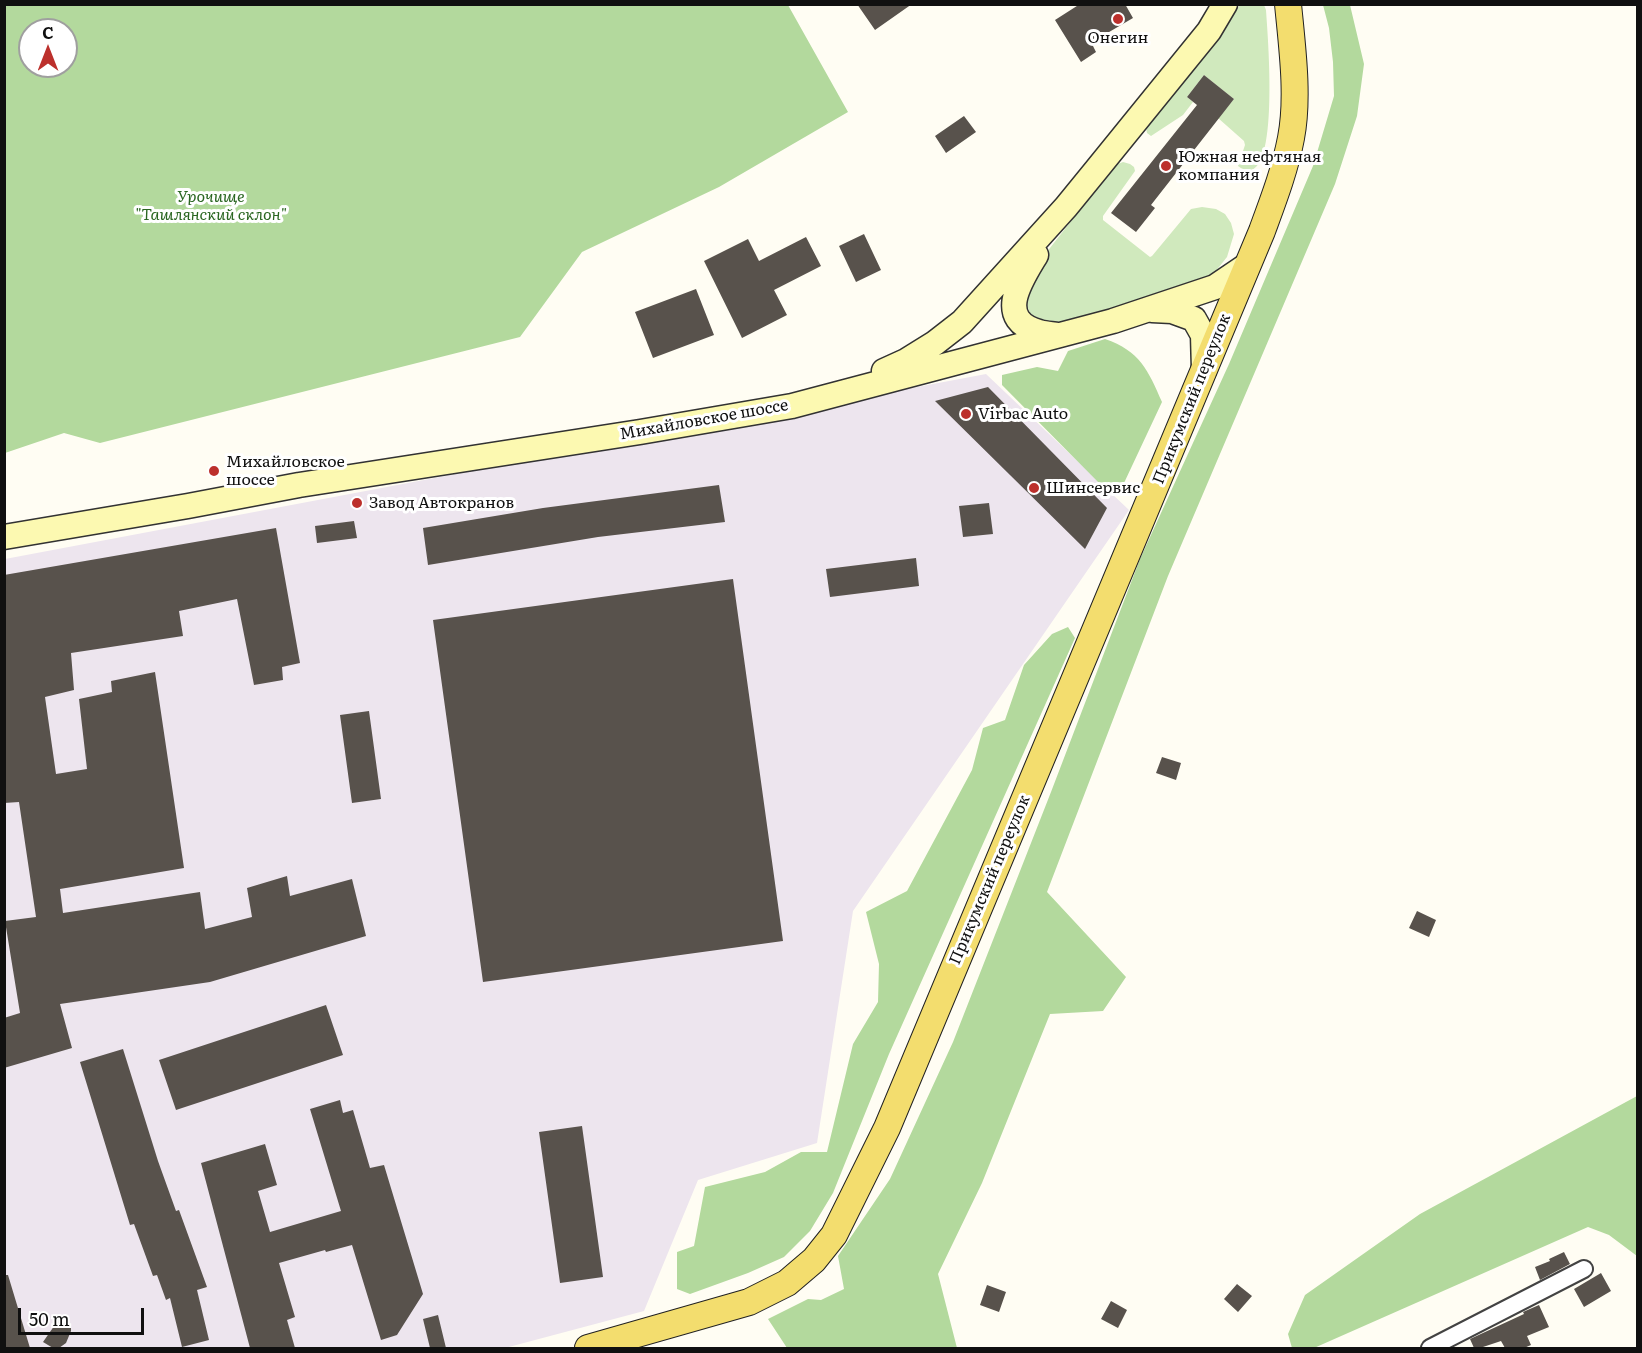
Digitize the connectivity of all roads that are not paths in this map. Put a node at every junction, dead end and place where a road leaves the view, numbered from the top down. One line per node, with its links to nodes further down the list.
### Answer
1 (1225, 4): 3 (main road)
2 (1288, 4): 4 (main road, Прикумский переулок)
3 (1066, 207): 6 (main road); 8 (main road)
4 (1246, 266): 5 (main road, Михайловское шоссе); 7 (main road, Прикумский переулок)
5 (1146, 310): 6 (main road, Михайловское шоссе); 7 (main road)
6 (1060, 335): 8 (main road, Михайловское шоссе)
7 (1204, 371): 11 (main road, Прикумский переулок)
8 (830, 396): 9 (main road, Михайловское шоссе)
9 (4, 537)
10 (1584, 1269): 12 (street)
11 (588, 1348)
12 (1430, 1348)

